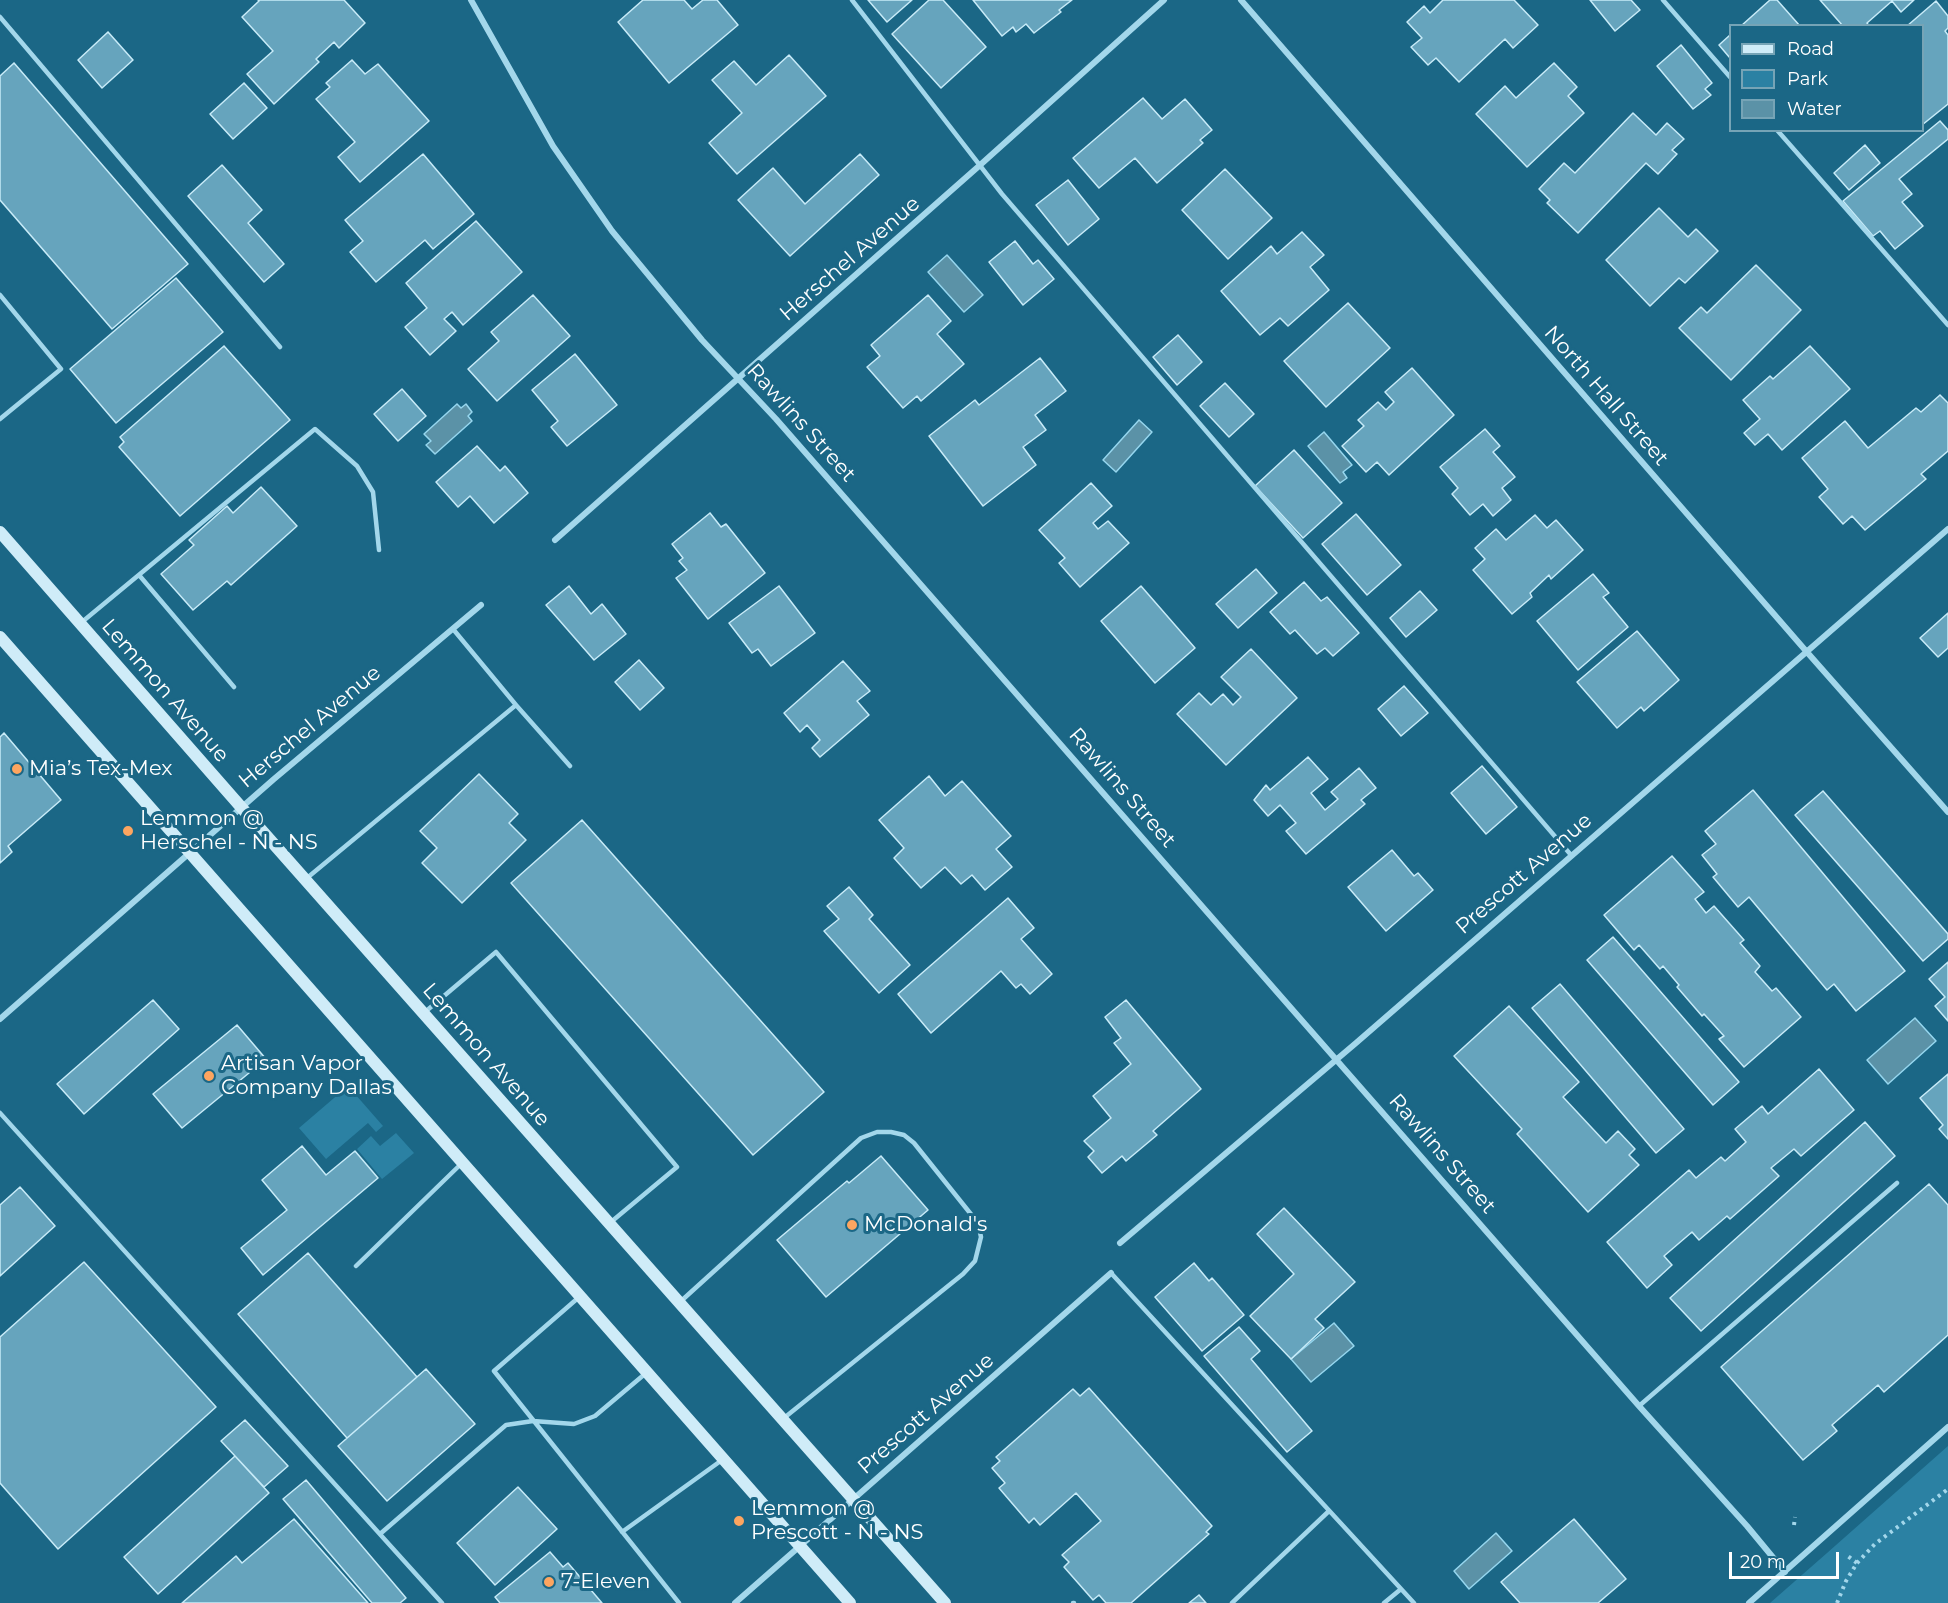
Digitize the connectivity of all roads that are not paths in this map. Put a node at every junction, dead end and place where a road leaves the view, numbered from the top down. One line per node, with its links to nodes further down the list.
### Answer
1 (471, 0): 13 (street, Rawlins Street)
2 (852, 0): 9 (lane)
3 (1164, 0): 9 (street, Herschel Avenue)
4 (1241, 0): 24 (street, North Hall Street)
5 (1663, 0): 7 (lane)
6 (0, 17): 12 (lane)
7 (1729, 75)
8 (1779, 132): 11 (lane)
9 (979, 166): 13 (street, Herschel Avenue); 31 (lane)
10 (0, 296): 14 (lane)
11 (1948, 325)
12 (280, 347)
13 (739, 379): 17 (street, Herschel Avenue); 35 (street, Rawlins Street)
14 (0, 419)
15 (1948, 529): 24 (street, Prescott Avenue)
16 (0, 532): 21 (main road, Lemmon Avenue)
17 (555, 540)
18 (379, 550): 19 (lane)
19 (139, 575): 21 (lane); 25 (lane)
20 (481, 605): 22 (street, Herschel Avenue)
21 (80, 623): 28 (main road, Lemmon Avenue)
22 (453, 629): 26 (lane); 28 (street, Herschel Avenue)
23 (0, 637): 30 (main road)
24 (1806, 651): 29 (street, North Hall Street); 31 (street, Prescott Avenue)
25 (234, 687)
26 (516, 705): 27 (lane); 32 (lane)
27 (570, 766)
28 (241, 807): 30 (street, Herschel Avenue); 32 (main road, Lemmon Avenue)
29 (1948, 812)
30 (190, 853): 34 (street, Herschel Avenue); 37 (main road)
31 (1571, 855): 35 (street, Prescott Avenue)
32 (305, 880): 33 (main road, Lemmon Avenue)
33 (423, 1013): 39 (main road, Lemmon Avenue); 39 (lane)
34 (0, 1019)
35 (1336, 1060): 40 (street, Prescott Avenue); 46 (street, Rawlins Street)
36 (0, 1113): 54 (lane)
37 (462, 1164): 41 (lane); 43 (main road)
38 (1897, 1183): 46 (lane)
39 (609, 1224): 44 (main road, Lemmon Avenue)
40 (1120, 1243)
41 (356, 1266)
42 (1112, 1273): 51 (street, Prescott Avenue); 52 (lane)
43 (580, 1297): 45 (main road); 48 (lane)
44 (679, 1303): 47 (main road, Lemmon Avenue); 47 (lane)
45 (647, 1372): 48 (lane); 50 (main road)
46 (1639, 1406): 56 (street, Rawlins Street)
47 (782, 1419): 51 (main road, Lemmon Avenue)
48 (533, 1421): 53 (lane); 54 (lane)
49 (1948, 1427): 56 (street)
50 (723, 1459): 53 (lane); 55 (main road)
51 (853, 1500): 55 (street, Prescott Avenue); 62 (main road, Lemmon Avenue)
52 (1329, 1511): 57 (lane); 63 (lane)
53 (622, 1532): 59 (lane)
54 (380, 1534): 58 (lane)
55 (799, 1546): 60 (street, Prescott Avenue); 61 (main road)
56 (1785, 1572): 66 (street)
57 (1401, 1589): 64 (lane); 65 (lane)
58 (442, 1603)
59 (679, 1603)
60 (735, 1603)
61 (850, 1603)
62 (945, 1603)
63 (1232, 1603)
64 (1384, 1603)
65 (1414, 1603)
66 (1749, 1603)

